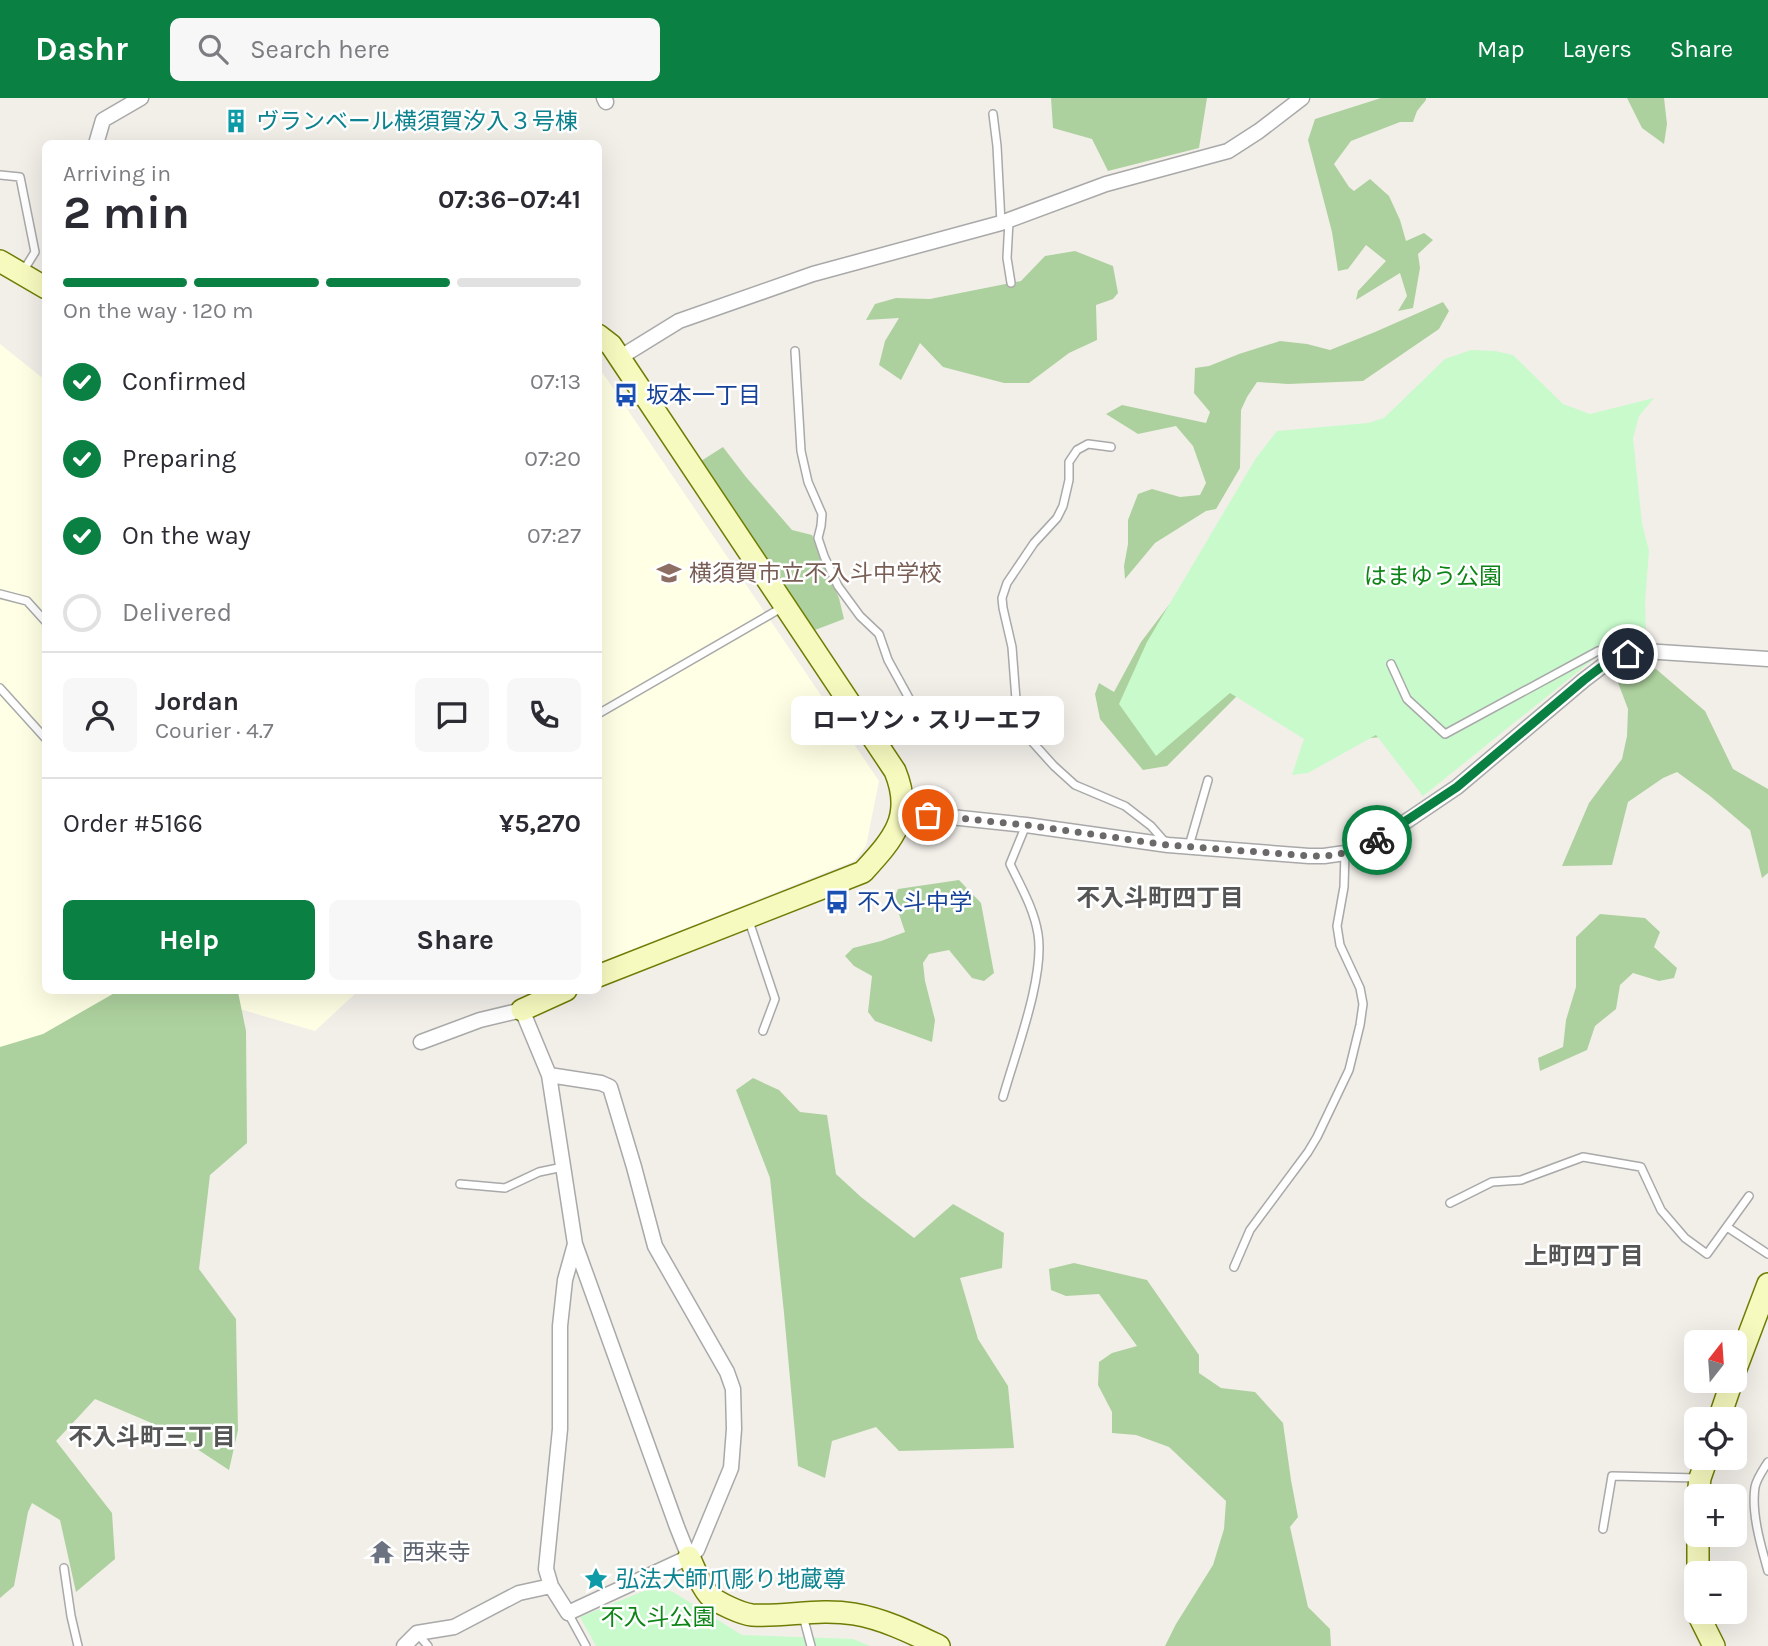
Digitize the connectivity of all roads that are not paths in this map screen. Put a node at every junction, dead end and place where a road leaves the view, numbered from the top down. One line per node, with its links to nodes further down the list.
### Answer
1 (141, 98): 4 (street)
2 (1302, 98): 6 (street)
3 (992, 114): 6 (lane)
4 (97, 140)
5 (0, 175): 8 (lane)
6 (1005, 221): 9 (lane); 13 (street)
7 (0, 261): 8 (street)
8 (21, 273): 10 (street)
9 (1011, 283)
10 (42, 286)
11 (602, 338): 13 (street)
12 (794, 351): 24 (lane)
13 (619, 358): 16 (street)
14 (1111, 447): 23 (lane)
15 (0, 594): 17 (lane)
16 (785, 606): 22 (lane); 26 (street)
17 (42, 618)
18 (1644, 651): 19 (street); 20 (lane); 32 (street)
19 (1768, 659)
20 (1391, 664)
21 (0, 688): 25 (lane)
22 (602, 712)
23 (1017, 726): 24 (lane); 30 (lane)
24 (975, 734): 26 (lane)
25 (42, 735)
26 (877, 745): 28 (street)
27 (1208, 780): 31 (lane)
28 (903, 812): 29 (street); 33 (street)
29 (1026, 825): 30 (street); 40 (lane)
30 (1168, 845): 31 (street)
31 (1189, 847): 32 (street)
32 (1345, 853): 48 (lane)
33 (748, 918): 34 (street); 37 (lane)
34 (602, 974)
35 (557, 994): 36 (street)
36 (522, 1010): 38 (street); 39 (street)
37 (763, 1031)
38 (421, 1042)
39 (549, 1075): 41 (street); 54 (street)
40 (1003, 1097)
41 (563, 1167): 42 (lane); 46 (street)
42 (460, 1184)
43 (1749, 1196): 45 (lane)
44 (1450, 1203): 45 (lane)
45 (1727, 1227): 47 (lane)
46 (575, 1244): 54 (street); 57 (street)
47 (1768, 1254)
48 (1234, 1267)
49 (1768, 1284): 50 (street)
50 (1747, 1340)
51 (1768, 1462): 56 (lane)
52 (1702, 1477): 53 (lane)
53 (1603, 1530)
54 (689, 1557): 58 (street); 59 (street)
55 (64, 1568): 62 (lane)
56 (1768, 1571)
57 (551, 1586): 59 (street); 61 (street)
58 (802, 1612): 66 (lane); 67 (street)
59 (568, 1613): 65 (lane)
60 (1703, 1624): 68 (street)
61 (417, 1633): 63 (street); 64 (lane)
62 (78, 1646)
63 (404, 1646)
64 (428, 1646)
65 (586, 1646)
66 (811, 1646)
67 (939, 1646)
68 (1714, 1646)

